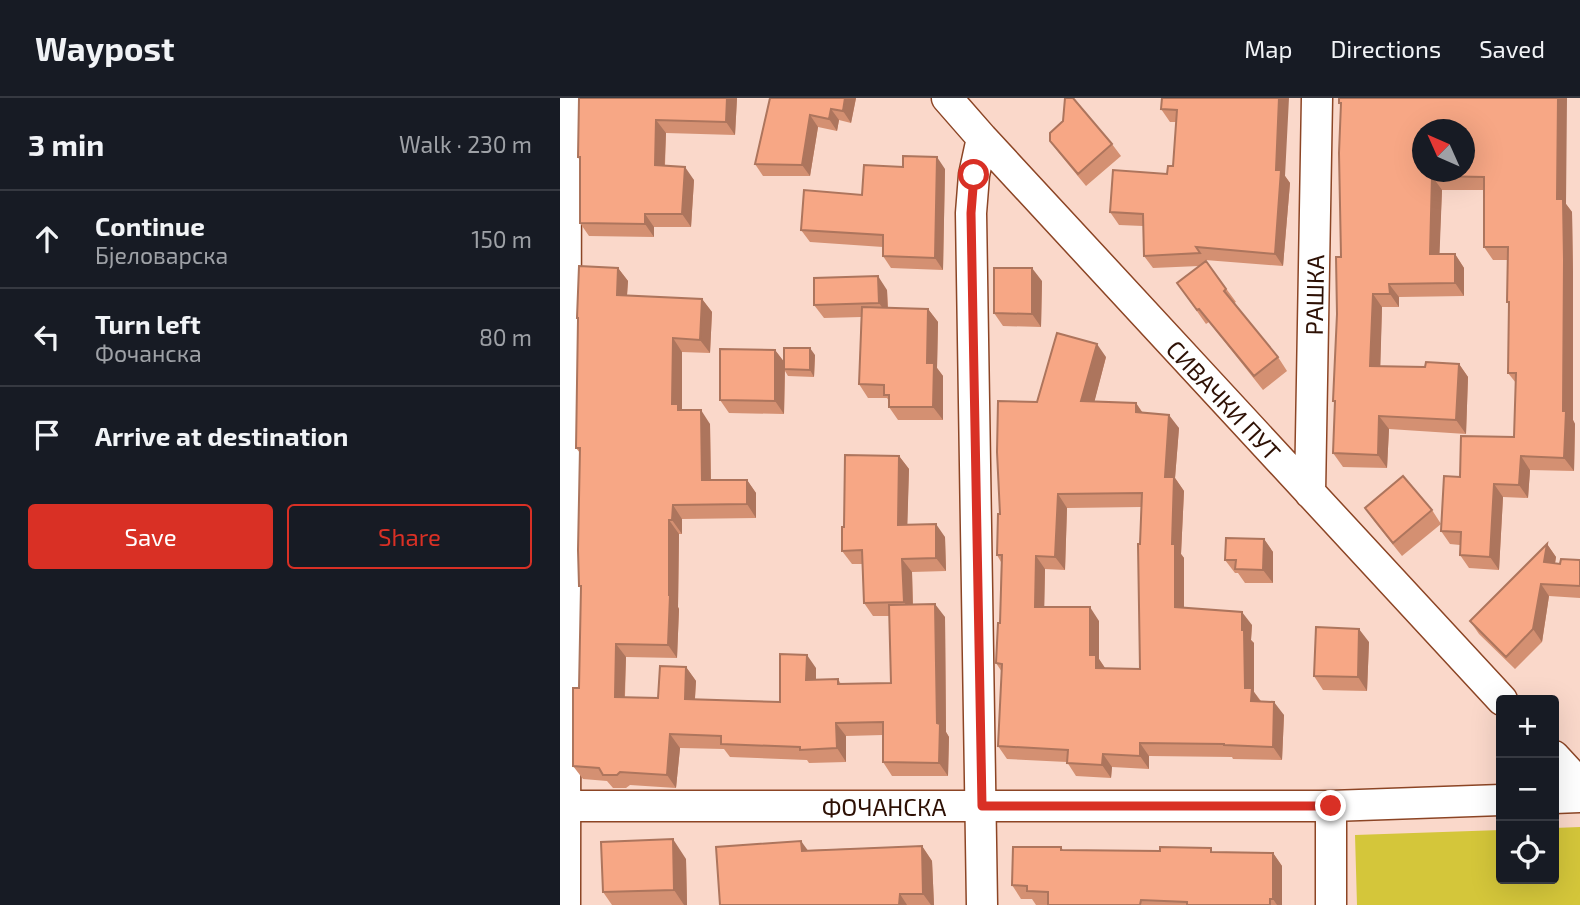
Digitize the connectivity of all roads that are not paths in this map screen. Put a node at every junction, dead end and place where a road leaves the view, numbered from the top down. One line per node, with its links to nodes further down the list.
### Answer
1 (566, 98): 12 (street)
2 (947, 98): 4 (street, СИВАЧКИ ПУТ)
3 (1317, 98): 5 (street, РАШКА)
4 (982, 138): 5 (street, СИВАЧКИ ПУТ); 13 (street)
5 (1310, 493): 6 (street, СИВАЧКИ ПУТ)
6 (1497, 695)
7 (1556, 758): 8 (street)
8 (1580, 784)
9 (1580, 797): 10 (street)
10 (1559, 798)
11 (1496, 800): 14 (street, ФОЧАНСКА)
12 (563, 806): 13 (street, ФОЧАНСКА); 15 (street)
13 (982, 806): 14 (street, ФОЧАНСКА); 16 (street)
14 (1331, 806): 17 (street)
15 (565, 905)
16 (982, 905)
17 (1331, 905)

